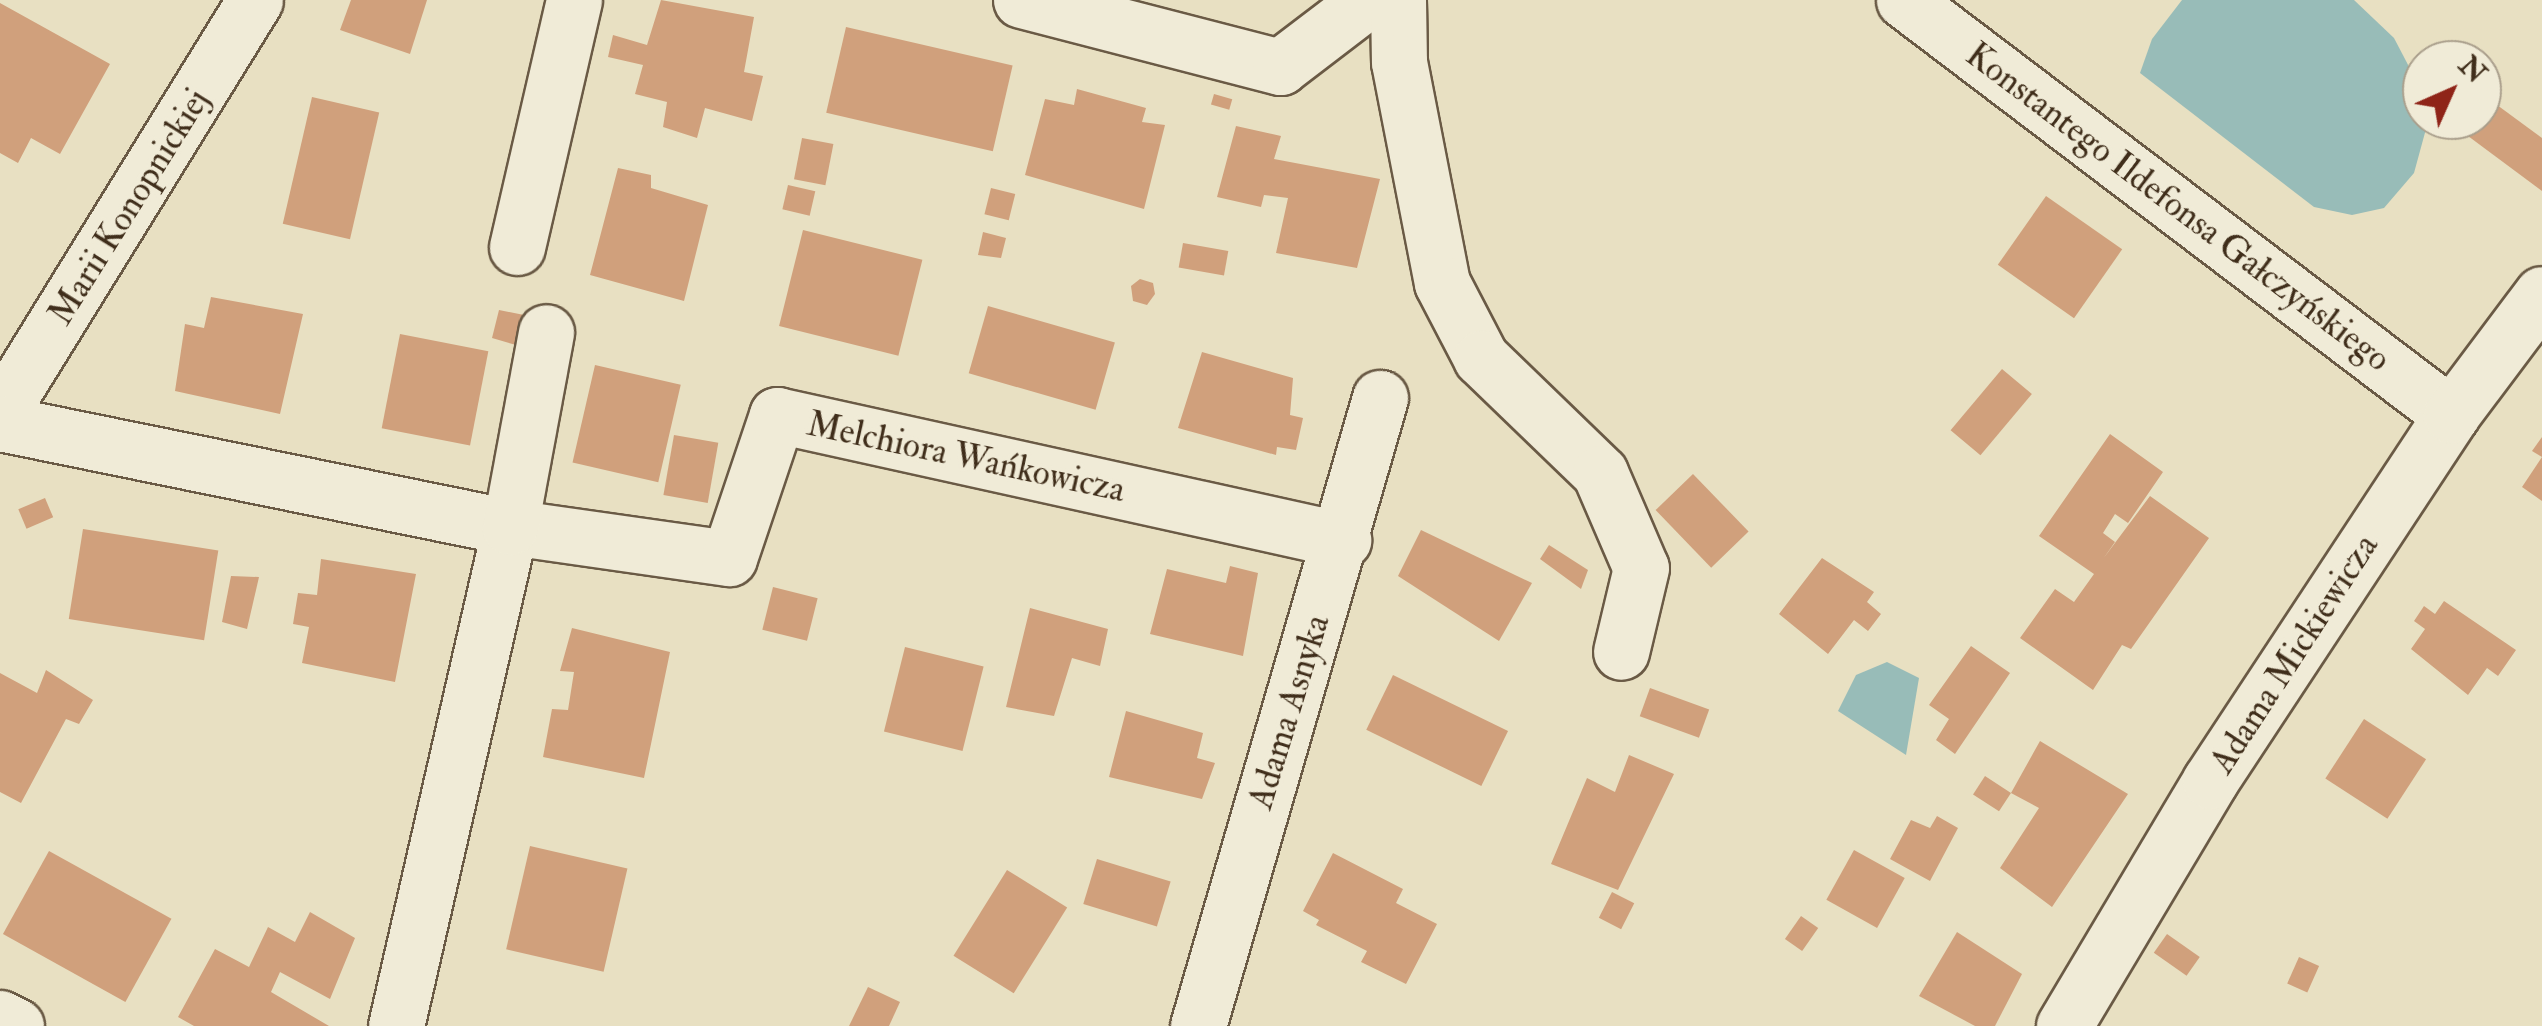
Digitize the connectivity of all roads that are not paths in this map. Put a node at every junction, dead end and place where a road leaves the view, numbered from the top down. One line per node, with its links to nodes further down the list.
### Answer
1 (255, 0): 11 (street, Marii Konopnickiej)
2 (574, 0): 7 (street)
3 (1021, 0): 4 (street)
4 (1368, 0)
5 (1398, 0): 16 (street)
6 (1904, 0): 12 (street, Konstantego Ildefonsa Gałczyńskiego)
7 (517, 246)
8 (2542, 294): 12 (street, Adama Mickiewicza)
9 (546, 332): 14 (street)
10 (1380, 398): 15 (street, Adama Asnyka)
11 (0, 413)
12 (2450, 415): 21 (street, Adama Mickiewicza)
13 (0, 424): 14 (street, Melchiora Wańkowicza)
14 (510, 527): 15 (street, Melchiora Wańkowicza); 19 (street)
15 (1343, 540): 20 (street, Adama Asnyka)
16 (1621, 652)
17 (0, 1018): 18 (street)
18 (16, 1026)
19 (396, 1026)
20 (1198, 1026)
21 (2064, 1026)

